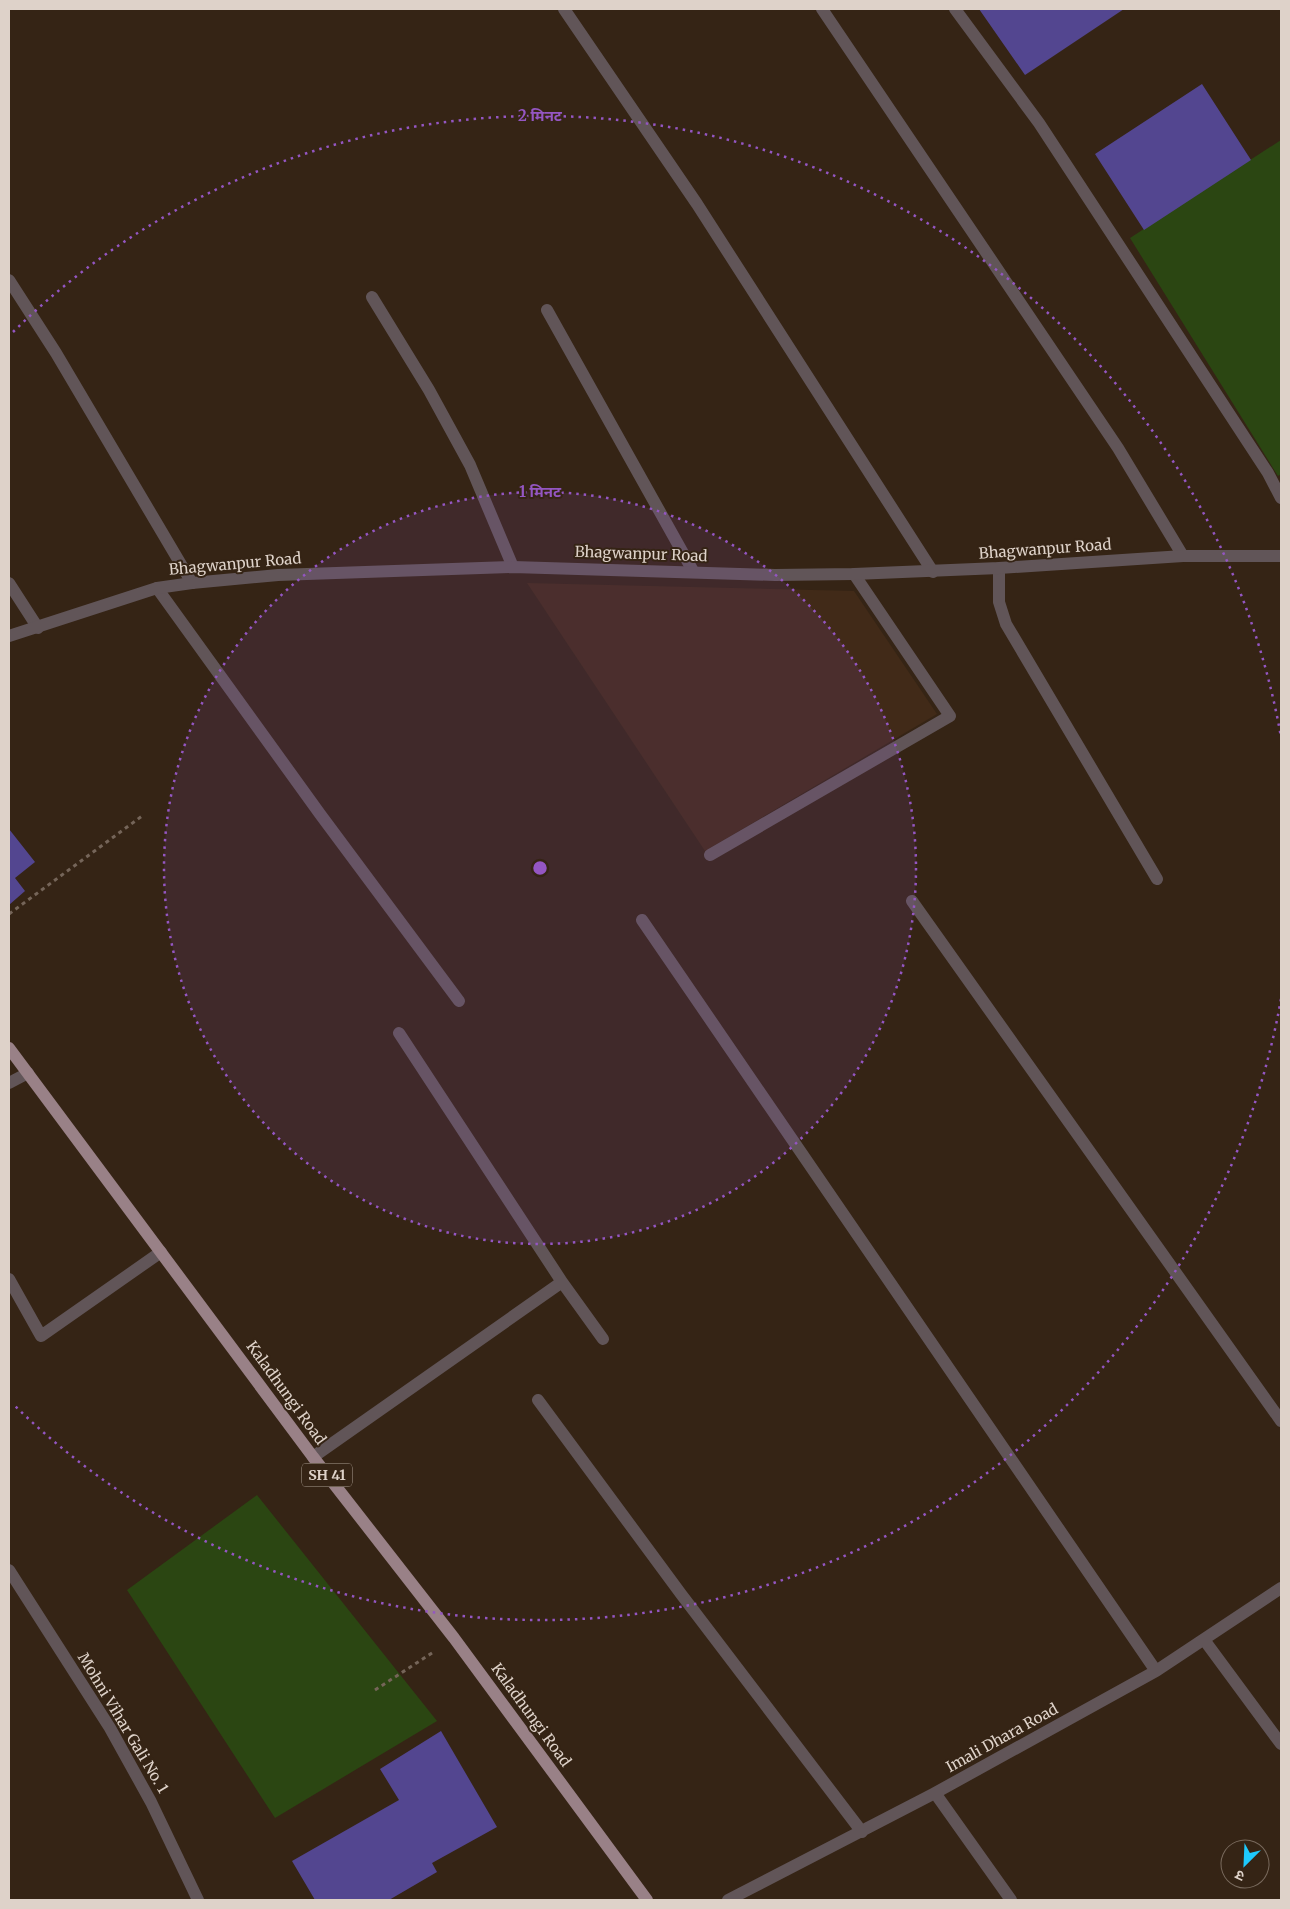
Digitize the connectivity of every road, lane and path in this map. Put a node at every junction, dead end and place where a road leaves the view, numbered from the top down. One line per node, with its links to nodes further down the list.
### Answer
1 (564, 9): 13 (street)
2 (822, 9): 8 (street)
3 (955, 9): 7 (street)
4 (9, 280): 15 (street)
5 (372, 297): 10 (street)
6 (547, 310): 12 (street)
7 (1281, 498)
8 (1183, 556): 9 (street, Bhagwanpur Road); 11 (street, Bhagwanpur Road)
9 (1281, 556)
10 (513, 566): 12 (street, Bhagwanpur Road); 15 (street, Bhagwanpur Road)
11 (999, 568): 13 (street, Bhagwanpur Road); 22 (street)
12 (693, 571): 14 (street, Bhagwanpur Road)
13 (933, 572): 14 (street, Bhagwanpur Road)
14 (854, 574): 21 (street)
15 (192, 582): 17 (street, Bhagwanpur Road)
16 (9, 583): 18 (street)
17 (158, 588): 18 (street, Bhagwanpur Road); 26 (street)
18 (38, 628): 19 (street, Bhagwanpur Road)
19 (9, 636)
20 (142, 816): 24 (path)
21 (710, 855)
22 (1157, 879)
23 (912, 901): 36 (street)
24 (9, 914)
25 (642, 920): 42 (street)
26 (459, 1001)
27 (399, 1033): 33 (street)
28 (9, 1048): 29 (main road, Kaladhungi Road / SH 41)
29 (28, 1074): 30 (street); 31 (main road, Kaladhungi Road / SH 41)
30 (9, 1084)
31 (161, 1252): 32 (street); 37 (main road, Kaladhungi Road / SH 41)
32 (9, 1279)
33 (562, 1282): 34 (street); 37 (street)
34 (603, 1339)
35 (538, 1400): 46 (street)
36 (1281, 1421)
37 (313, 1457): 40 (main road, Kaladhungi Road / SH 41)
38 (9, 1570): 47 (street, Mohni Vihar Gali No. 1)
39 (1281, 1588): 41 (street, Imali Dhara Road)
40 (454, 1638): 43 (path); 48 (main road, Kaladhungi Road / SH 41)
41 (1205, 1641): 42 (street, Imali Dhara Road); 44 (street)
42 (1156, 1672): 45 (street, Imali Dhara Road)
43 (375, 1690)
44 (1281, 1744)
45 (935, 1793): 46 (street, Imali Dhara Road); 50 (street)
46 (862, 1832): 49 (street, Imali Dhara Road)
47 (198, 1900)
48 (647, 1900)
49 (728, 1900)
50 (1011, 1900)

